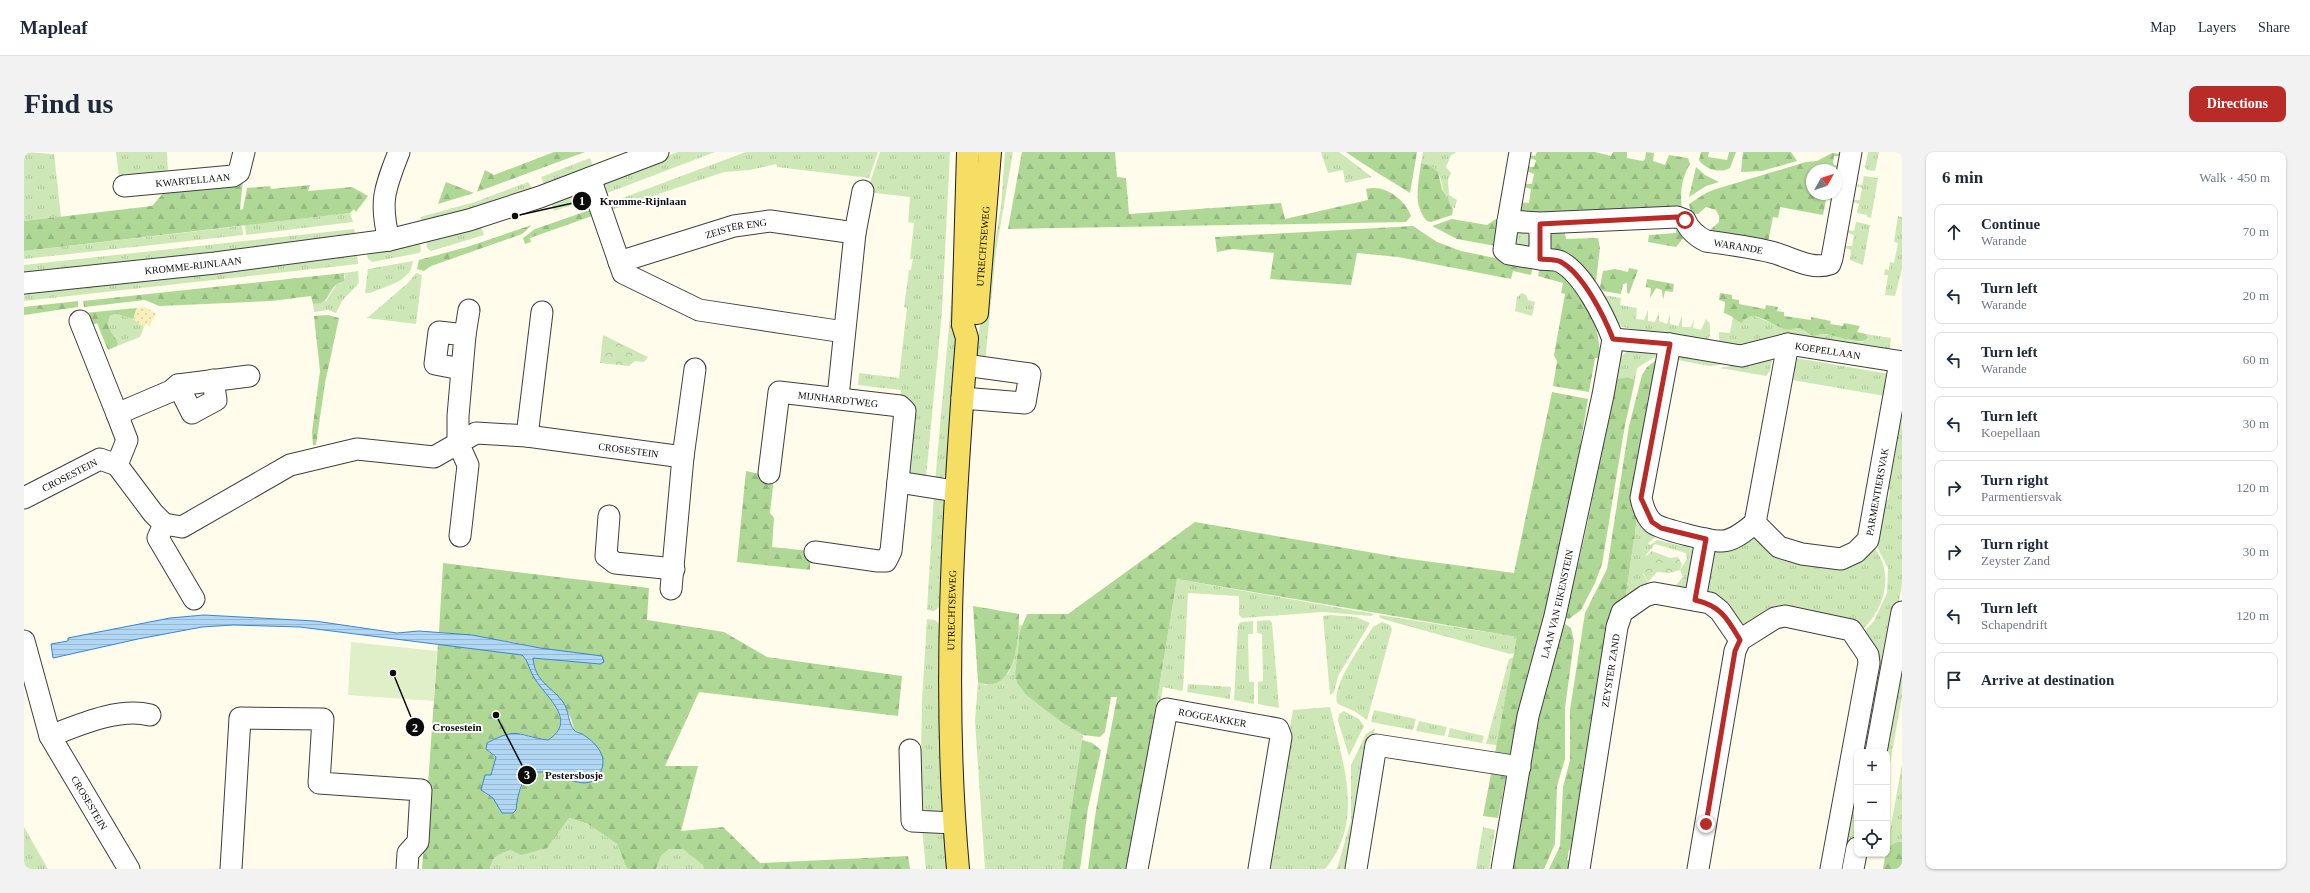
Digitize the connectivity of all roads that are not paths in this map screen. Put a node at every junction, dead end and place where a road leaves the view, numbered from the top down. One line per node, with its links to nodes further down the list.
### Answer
1 (244, 152): 9 (street, KWARTELLAAN)
2 (399, 152): 14 (street)
3 (658, 152): 8 (street, KROMME-RIJNLAAN)
4 (968, 152): 22 (main road, UTRECHTSEWEG)
5 (990, 152): 22 (main road, UTRECHTSEWEG)
6 (1520, 152): 11 (street)
7 (1851, 152): 12 (street, WARANDE)
8 (590, 178): 14 (street, KROMME-RIJNLAAN); 16 (street)
9 (124, 186)
10 (863, 191): 13 (street)
11 (1508, 221): 12 (street, WARANDE); 15 (street)
12 (1540, 224): 15 (street)
13 (856, 233): 16 (street, ZEISTER ENG); 21 (street)
14 (389, 240): 17 (street, KROMME-RIJNLAAN)
15 (1540, 259): 23 (street)
16 (621, 267): 21 (street)
17 (24, 283)
18 (469, 310): 36 (street)
19 (542, 312): 35 (street)
20 (80, 321): 34 (street)
21 (844, 332): 32 (street)
22 (967, 338): 27 (main road, UTRECHTSEWEG)
23 (1613, 339): 24 (street, KOEPELLAAN); 59 (street, LAAN VAN EIKENSTEIN)
24 (1670, 344): 25 (street, KOEPELLAAN); 47 (street)
25 (1788, 344): 26 (street, KOEPELLAAN); 44 (street)
26 (1901, 362): 44 (street, PARMENTIERSVAK)
27 (965, 365): 33 (main road, UTRECHTSEWEG); 33 (street)
28 (695, 369): 37 (street)
29 (248, 376): 30 (street)
30 (212, 380): 31 (street); 31 (street)
31 (178, 384): 34 (street)
32 (838, 397): 39 (street, MIJNHARDTWEG); 40 (street, MIJNHARDTWEG)
33 (962, 398): 41 (main road, UTRECHTSEWEG)
34 (117, 414): 38 (street)
35 (527, 436): 36 (street, CROSESTEIN); 37 (street, CROSESTEIN)
36 (458, 443): 45 (street, CROSESTEIN); 46 (street)
37 (683, 457): 43 (street)
38 (117, 465): 42 (street, CROSESTEIN); 45 (street)
39 (769, 473)
40 (898, 482): 41 (street); 48 (street, MIJNHARDTWEG)
41 (955, 491): 60 (main road, UTRECHTSEWEG)
42 (24, 498)
43 (609, 516)
44 (1754, 523): 47 (street)
45 (164, 524): 49 (street)
46 (460, 536)
47 (1706, 539): 50 (street)
48 (814, 552)
49 (194, 600)
50 (1695, 600): 52 (street, ZEYSTER ZAND); 70 (street, ZEYSTER ZAND)
51 (1902, 612): 57 (street)
52 (1740, 640): 71 (street); 72 (street)
53 (24, 641): 54 (street, CROSESTEIN)
54 (30, 684): 56 (street, CROSESTEIN)
55 (150, 715): 56 (street)
56 (50, 736): 62 (street, CROSESTEIN)
57 (1877, 749)
58 (910, 750): 60 (street)
59 (1520, 767): 68 (street); 69 (street, LAAN VAN EIKENSTEIN)
60 (954, 823): 65 (main road, UTRECHTSEWEG)
61 (1855, 857): 73 (street)
62 (129, 869)
63 (231, 869): 64 (street)
64 (407, 869)
65 (958, 869)
66 (1137, 869): 67 (street, ROGGEAKKER)
67 (1258, 869)
68 (1356, 869)
69 (1502, 869)
70 (1579, 869)
71 (1698, 869)
72 (1831, 869)
73 (1853, 869)

